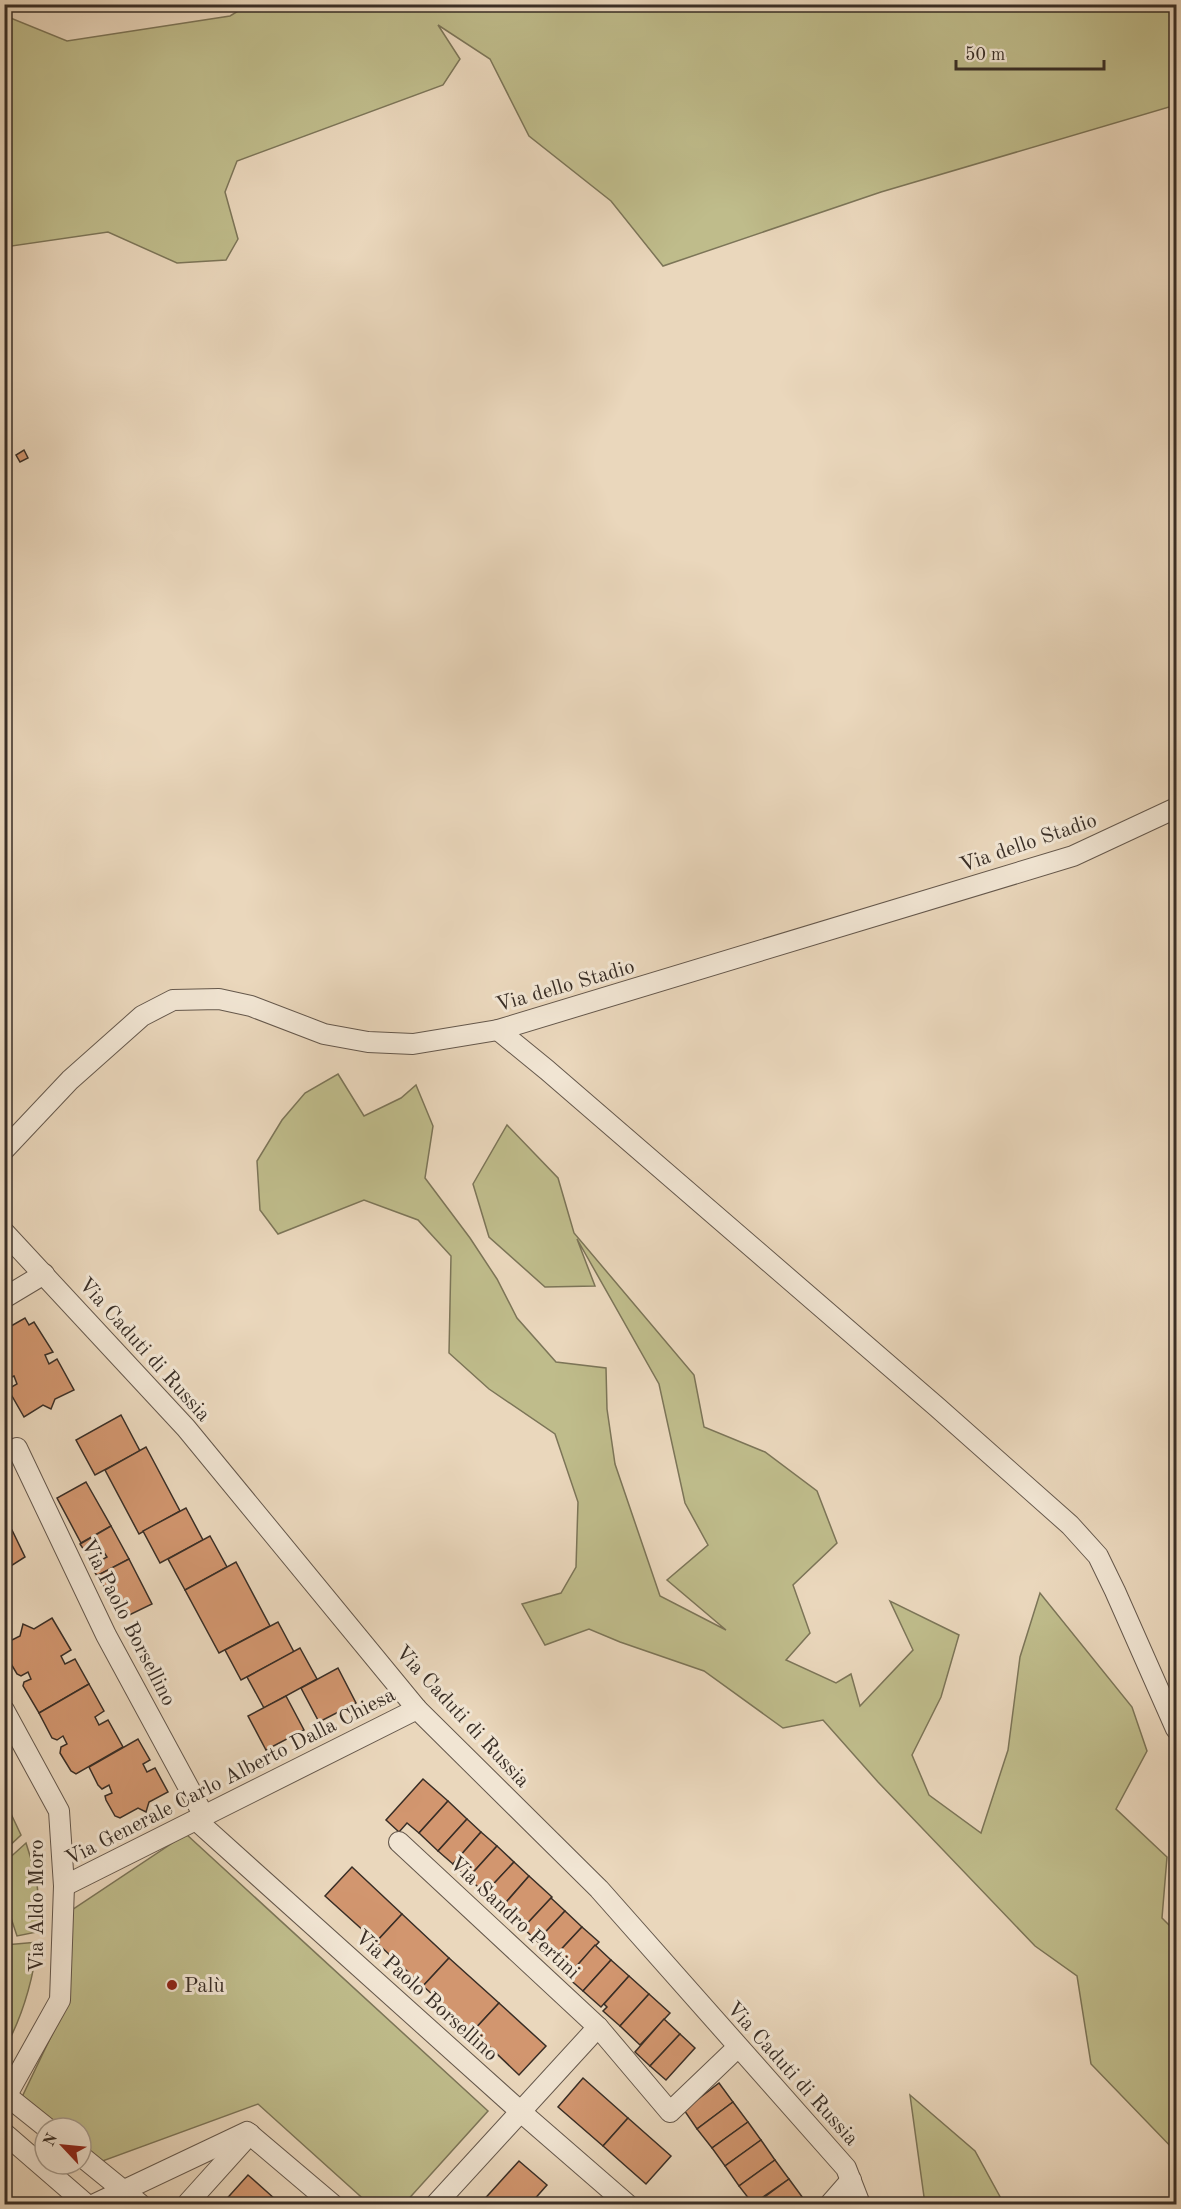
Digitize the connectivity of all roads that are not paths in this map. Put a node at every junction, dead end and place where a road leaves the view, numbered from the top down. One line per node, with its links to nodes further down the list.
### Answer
1 (1176, 808): 2 (street, Via dello Stadio)
2 (498, 1030): 3 (street, Via dello Stadio); 10 (street)
3 (4, 1150)
4 (4, 1232): 5 (street, Via Caduti di Russia)
5 (44, 1274): 6 (street); 8 (street, Via Caduti di Russia)
6 (4, 1298)
7 (17, 1448): 11 (street, Via Paolo Borsellino)
8 (417, 1709): 11 (street, Via Generale Carlo Alberto Dalla Chiesa); 15 (street, Via Caduti di Russia)
9 (4, 1710): 13 (street, Via Aldo Moro)
10 (1176, 1729)
11 (200, 1818): 13 (street, Via Generale Carlo Alberto Dalla Chiesa); 17 (street, Via Paolo Borsellino)
12 (399, 1842): 14 (street, Via Sandro Pertini)
13 (64, 1886): 16 (street, Via Aldo Moro)
14 (598, 2027): 15 (street, Via Sandro Pertini); 17 (street)
15 (738, 2047): 22 (street, Via Caduti di Russia)
16 (6, 2098): 18 (street)
17 (520, 2112): 29 (street); 30 (street, Via Paolo Borsellino)
18 (33, 2118)
19 (4, 2133): 24 (street)
20 (250, 2134): 23 (street); 27 (street); 28 (street)
21 (93, 2166): 23 (street)
22 (850, 2180): 31 (street); 32 (street, Via Caduti di Russia)
23 (124, 2191): 25 (street); 26 (street)
24 (86, 2205)
25 (95, 2205)
26 (140, 2205)
27 (187, 2205)
28 (332, 2205)
29 (436, 2205)
30 (627, 2205)
31 (830, 2205)
32 (860, 2205)

